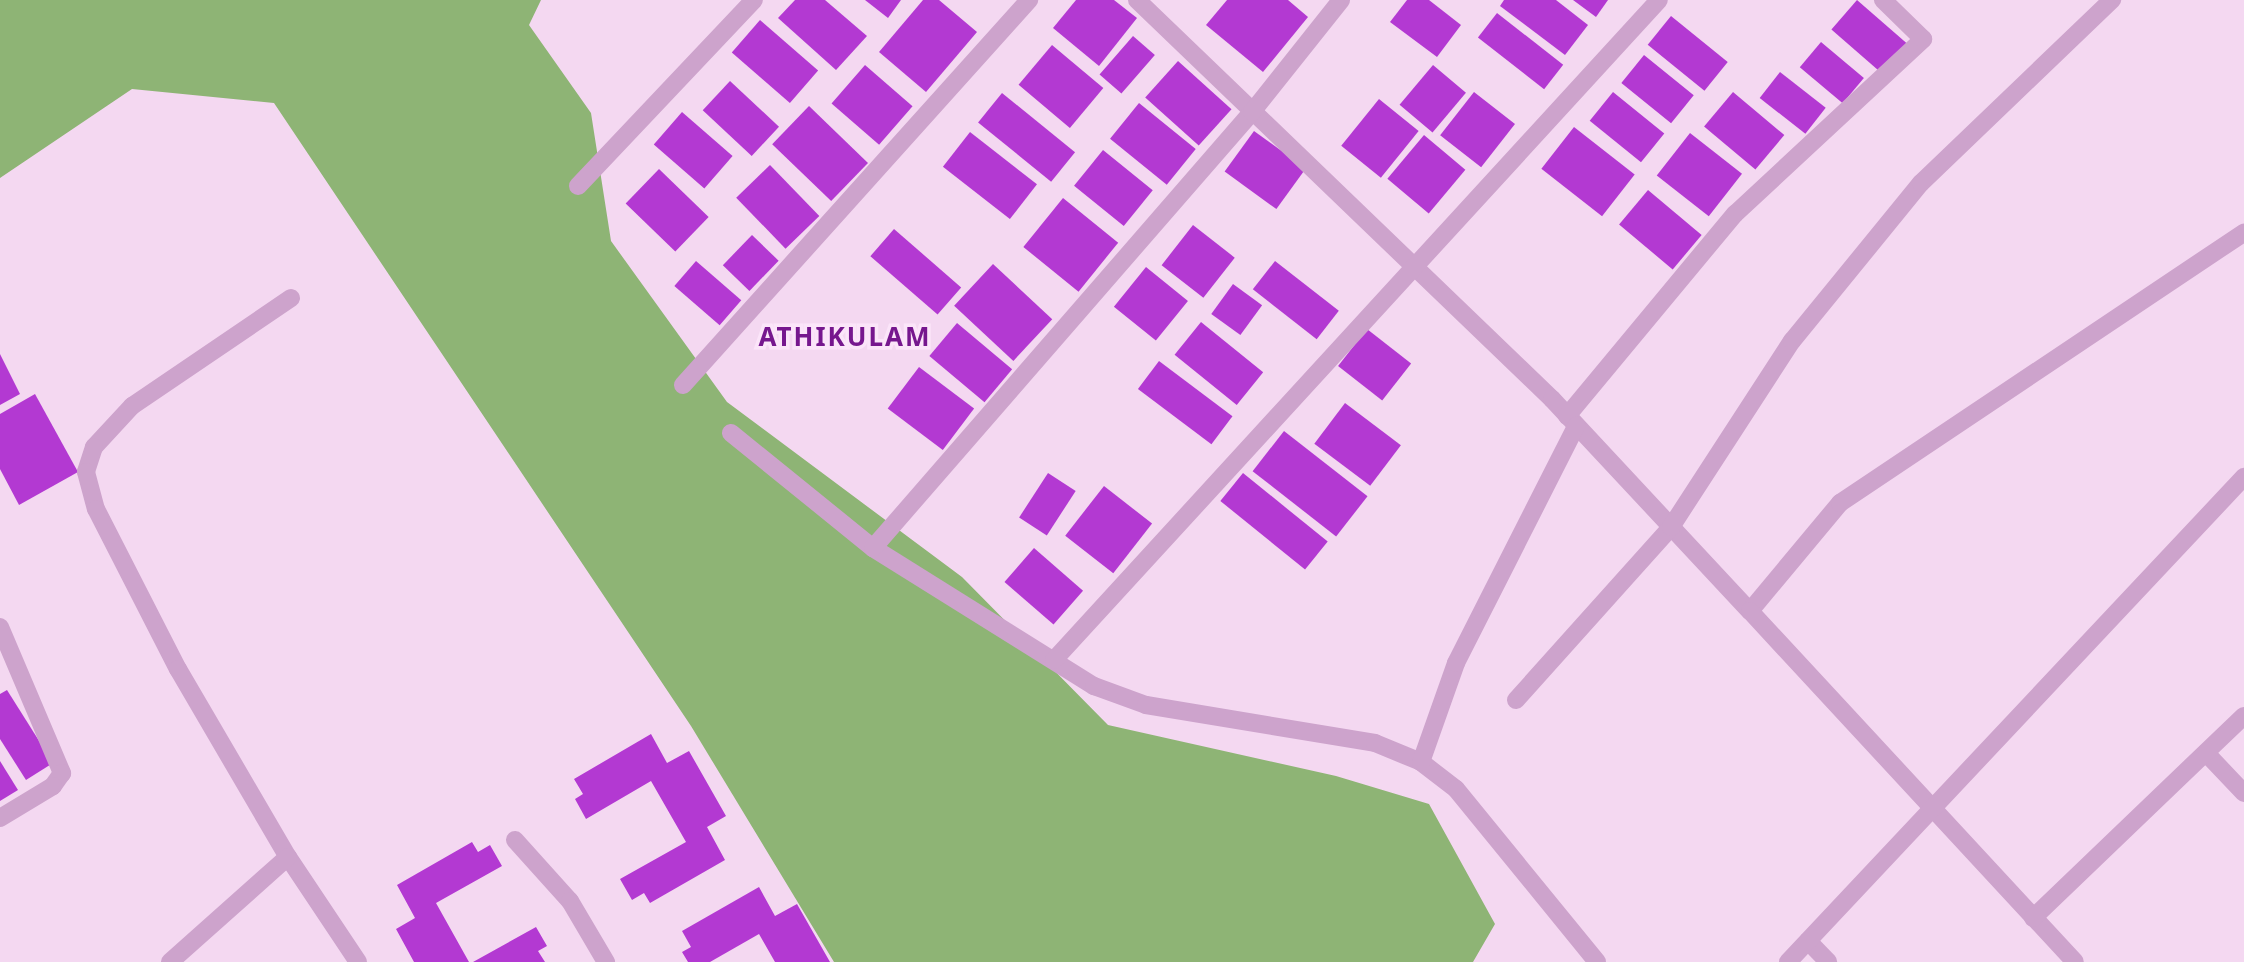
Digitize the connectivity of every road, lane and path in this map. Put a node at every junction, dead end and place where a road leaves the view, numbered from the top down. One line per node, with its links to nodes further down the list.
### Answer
1 (754, 0): 9 (street)
2 (1029, 0): 13 (street)
3 (1137, 0): 8 (street)
4 (1341, 0): 8 (street)
5 (1659, 0): 11 (street)
6 (1883, 0): 14 (street)
7 (2110, 0): 17 (street)
8 (1252, 112): 11 (street); 18 (street)
9 (578, 186)
10 (2244, 233): 19 (street)
11 (1413, 267): 14 (street); 21 (street)
12 (291, 298): 30 (street)
13 (683, 385)
14 (1572, 421): 17 (street); 25 (street)
15 (732, 433): 18 (street)
16 (2244, 477): 27 (street)
17 (1671, 527): 19 (street); 22 (street)
18 (873, 548): 21 (street)
19 (1750, 611): 27 (street)
20 (0, 627): 28 (street)
21 (1054, 660): 25 (street)
22 (1516, 700)
23 (2244, 716): 24 (street)
24 (2206, 753): 26 (street); 31 (street)
25 (1421, 762): 36 (street)
26 (2244, 793)
27 (1931, 810): 31 (street); 32 (street)
28 (0, 818)
29 (515, 840): 35 (street)
30 (288, 857): 33 (street); 34 (street)
31 (2034, 918): 39 (street)
32 (1808, 941): 37 (street); 38 (street)
33 (170, 962)
34 (358, 962)
35 (606, 962)
36 (1597, 962)
37 (1788, 962)
38 (1828, 962)
39 (2075, 962)

